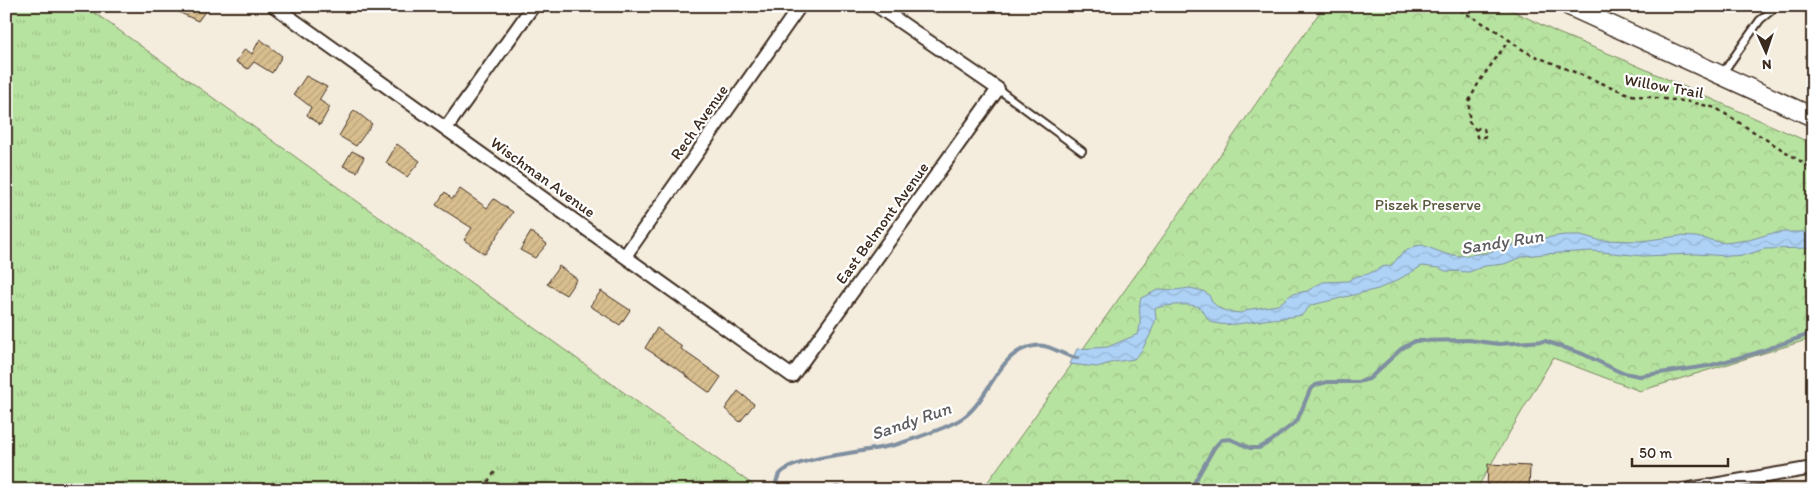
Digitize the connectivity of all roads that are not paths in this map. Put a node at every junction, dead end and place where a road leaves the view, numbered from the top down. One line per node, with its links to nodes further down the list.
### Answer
1 (274, 6): 10 (street, Wischman Avenue)
2 (533, 6): 10 (street)
3 (800, 6): 12 (street, Rech Avenue)
4 (877, 6): 8 (street)
5 (1777, 6): 7 (lane)
6 (1576, 8): 7 (main road)
7 (1722, 74): 9 (main road)
8 (998, 89): 11 (lane); 13 (street, East Belmont Avenue)
9 (1813, 117)
10 (446, 128): 12 (street, Wischman Avenue)
11 (1082, 151)
12 (625, 256): 13 (street, Wischman Avenue)
13 (792, 376)
14 (1813, 468): 15 (street)
15 (1684, 490)

